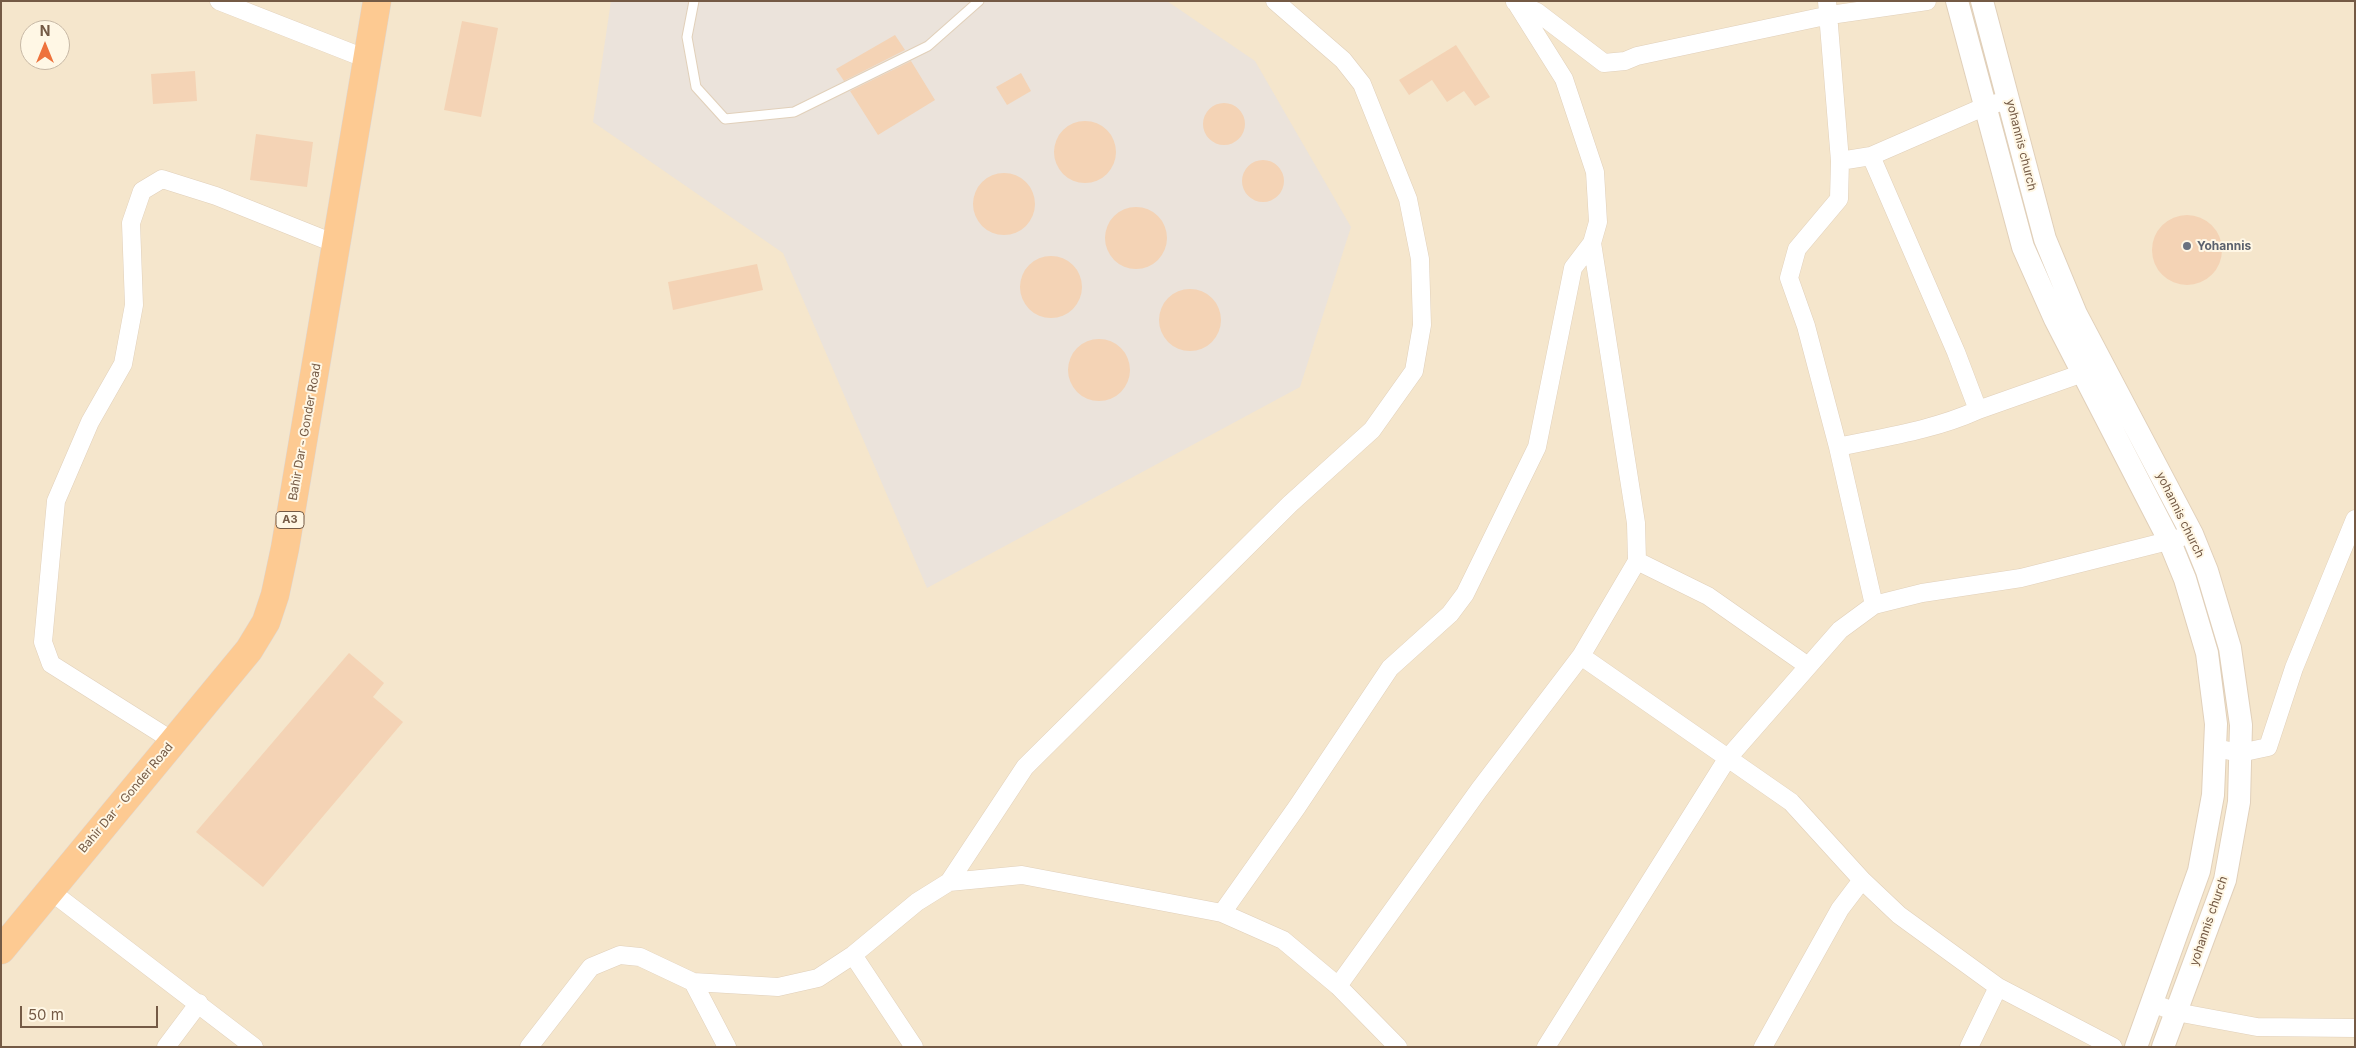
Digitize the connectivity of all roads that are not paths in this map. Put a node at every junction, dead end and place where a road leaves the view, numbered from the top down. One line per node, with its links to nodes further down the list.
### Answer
1 (219, 1): 11 (street)
2 (694, 1): 3 (lane)
3 (979, 1)
4 (1275, 1): 33 (street)
5 (1927, 1): 10 (street)
6 (1957, 1): 13 (street)
7 (1982, 1): 12 (street, yohannis church)
8 (1515, 2): 10 (street); 16 (street)
9 (372, 6): 11 (highway, Bahir Dar - Gonder Road / A3)
10 (1829, 8): 15 (street)
11 (367, 60): 17 (highway, Bahir Dar - Gonder Road / A3)
12 (2009, 100): 13 (street); 22 (street, yohannis church)
13 (1986, 106): 14 (street); 18 (street)
14 (1871, 156): 15 (street); 19 (street)
15 (1840, 161): 20 (street)
16 (1592, 242): 24 (street); 35 (street)
17 (336, 244): 28 (highway, Bahir Dar - Gonder Road / A3); 28 (street)
18 (2082, 373): 19 (street); 23 (street)
19 (1978, 410): 20 (street)
20 (1838, 447): 25 (street)
21 (2355, 519): 30 (street)
22 (2192, 534): 23 (street); 30 (street, yohannis church)
23 (2169, 540): 25 (street); 29 (street)
24 (1637, 561): 26 (street); 27 (street)
25 (1874, 605): 27 (street)
26 (1581, 656): 31 (street); 39 (street)
27 (1808, 666): 31 (street)
28 (173, 741): 34 (highway, Bahir Dar - Gonder Road / A3)
29 (2215, 748): 30 (street); 42 (street)
30 (2240, 753): 43 (street, yohannis church)
31 (1727, 758): 32 (street); 51 (street)
32 (1862, 880): 40 (street); 52 (street)
33 (949, 882): 35 (street); 37 (street)
34 (49, 890): 36 (highway, Bahir Dar - Gonder Road / A3); 41 (street)
35 (1222, 913): 39 (street)
36 (1, 950)
37 (853, 955): 38 (street); 49 (street)
38 (693, 982): 47 (street); 48 (street)
39 (1338, 986): 50 (street)
40 (1998, 987): 53 (street); 54 (street)
41 (199, 1003): 45 (street); 46 (street)
42 (2152, 1004): 43 (street); 55 (street)
43 (2176, 1012): 44 (street); 56 (street, yohannis church)
44 (2355, 1028)
45 (166, 1047)
46 (254, 1047)
47 (529, 1047)
48 (726, 1047)
49 (914, 1047)
50 (1398, 1047)
51 (1546, 1047)
52 (1763, 1047)
53 (1969, 1047)
54 (2113, 1047)
55 (2136, 1047)
56 (2163, 1047)

